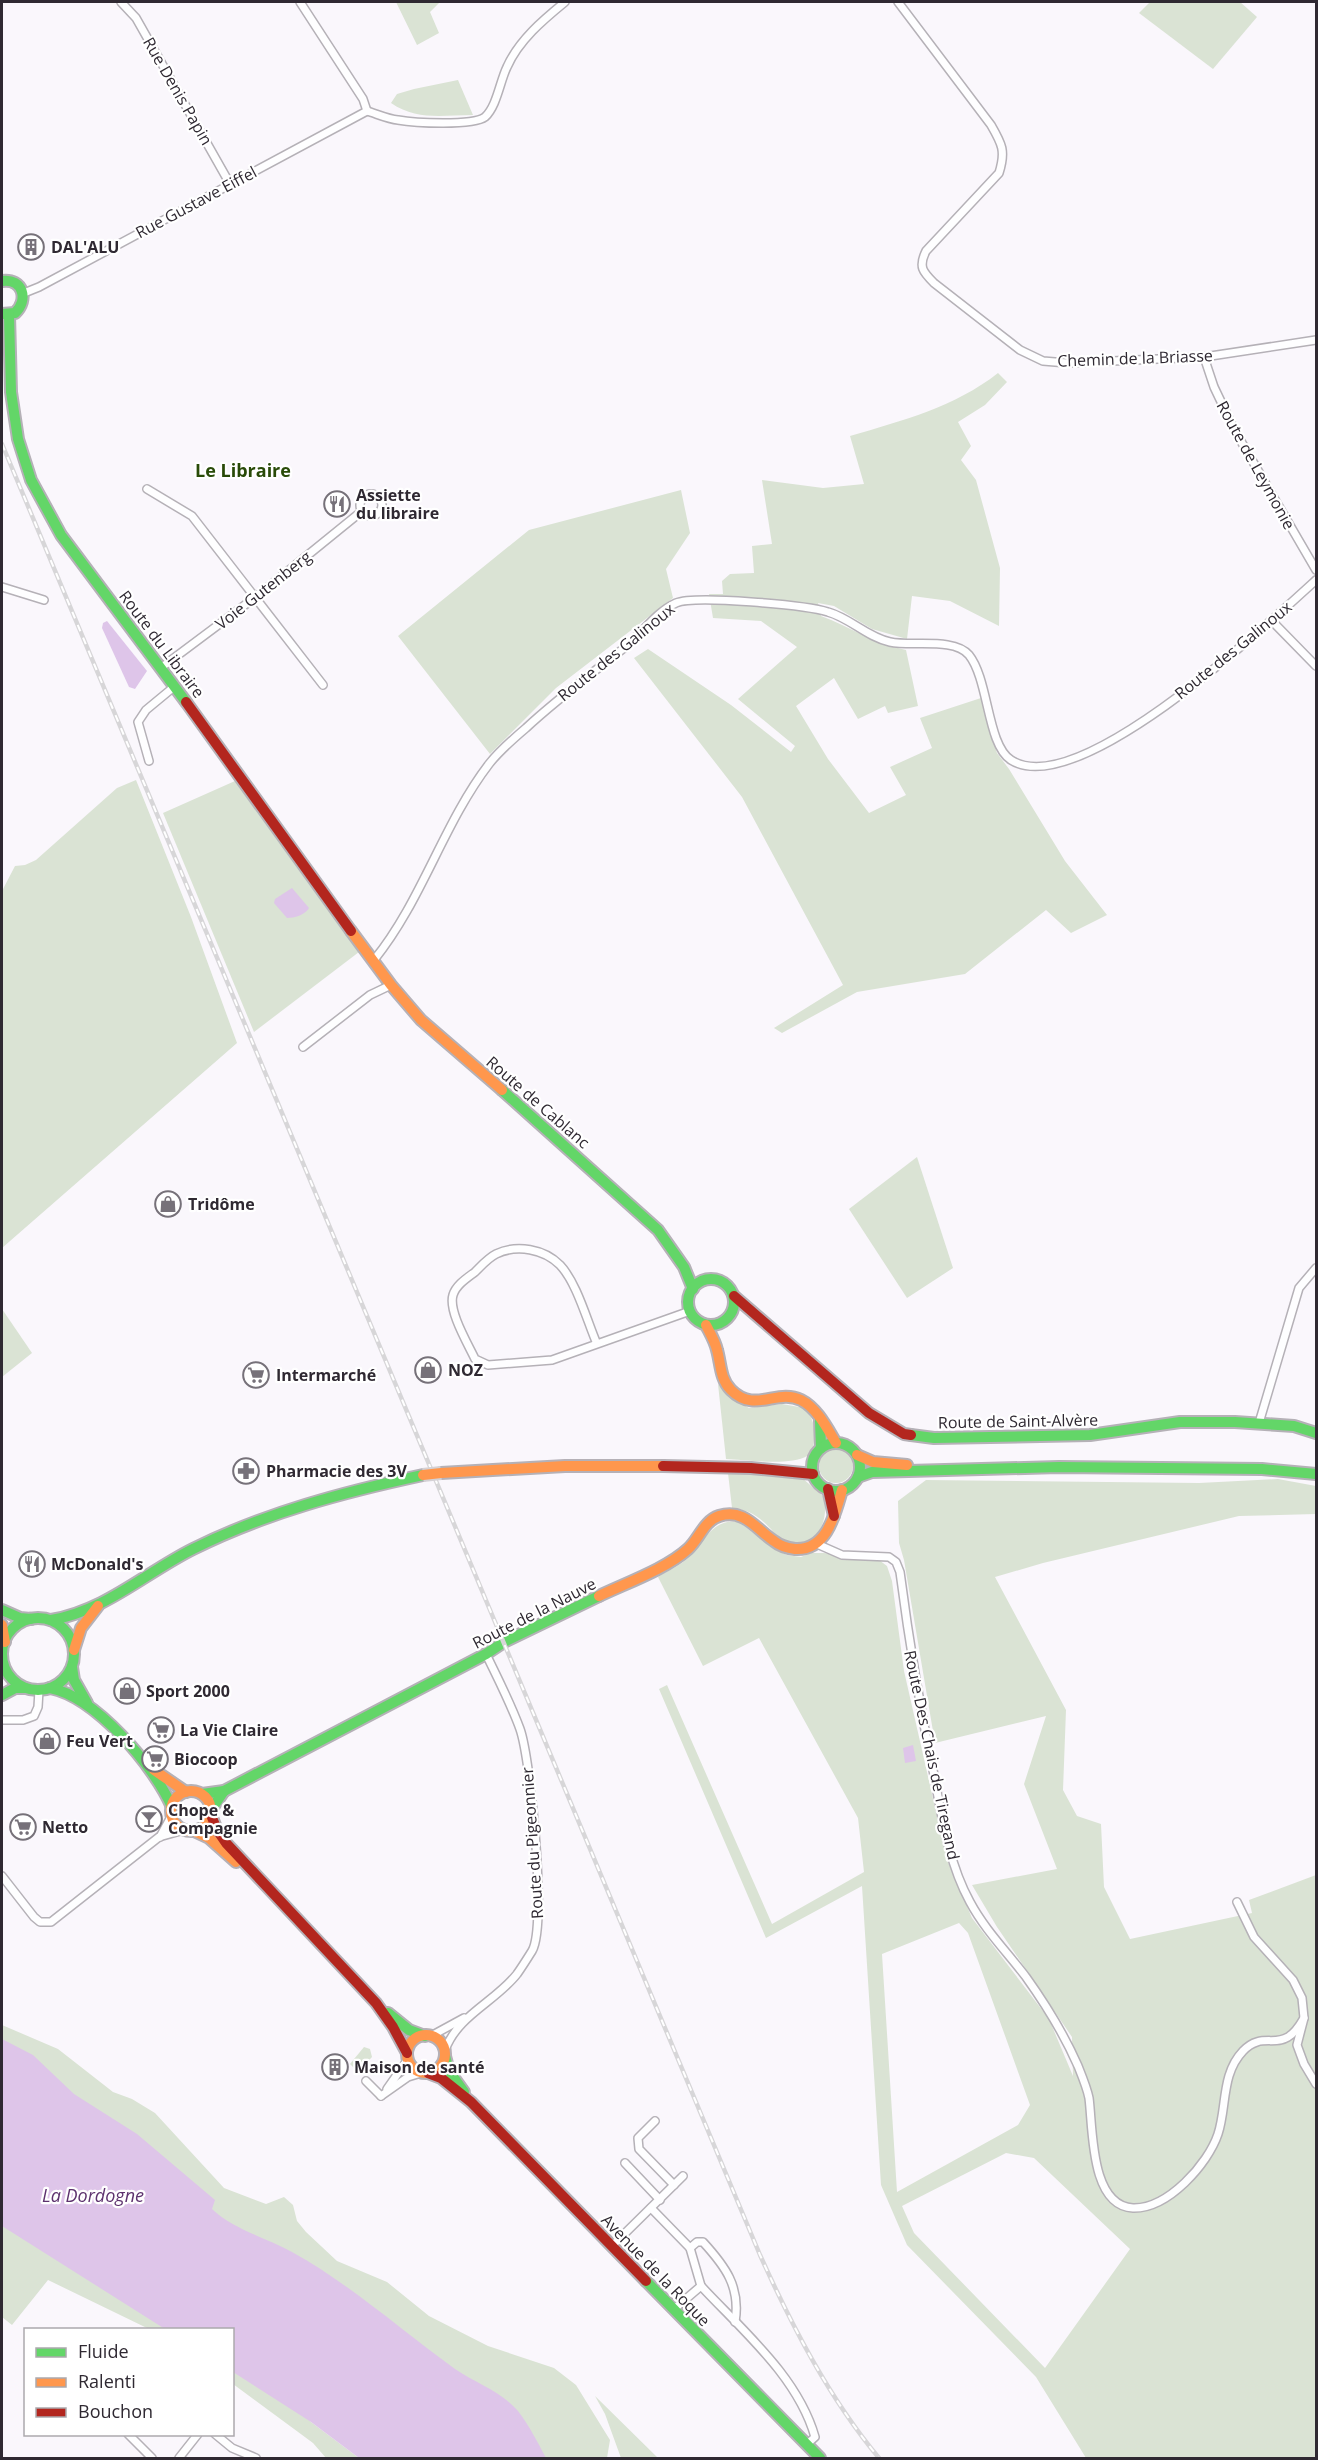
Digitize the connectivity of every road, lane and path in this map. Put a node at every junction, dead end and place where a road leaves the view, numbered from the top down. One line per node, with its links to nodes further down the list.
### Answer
1 (121, 2): 6 (street, Rue Denis Papin)
2 (300, 2): 5 (street)
3 (565, 2): 5 (street)
4 (898, 2): 11 (street, Chemin de la Briasse)
5 (367, 111): 6 (street, Rue Gustave Eiffel)
6 (230, 184): 8 (street, Rue Gustave Eiffel)
7 (2, 276): 8 (main road)
8 (24, 293): 9 (main road)
9 (5, 314): 21 (main road, Route du Libraire)
10 (1317, 340): 11 (street, Chemin de la Briasse)
11 (1204, 357): 14 (street, Route de Leymonie)
12 (147, 489): 17 (street)
13 (362, 511): 17 (street, Voie Gutenberg)
14 (1317, 570)
15 (1317, 580): 19 (street, Route des Galinoux)
16 (2, 587): 18 (street)
17 (255, 597): 21 (street, Voie Gutenberg); 22 (street)
18 (44, 600)
19 (1272, 620): 20 (street); 25 (street, Route des Galinoux)
20 (1317, 666)
21 (162, 668): 23 (main road, Route du Libraire)
22 (323, 685)
23 (176, 686): 24 (street); 25 (main road, Route du Libraire)
24 (149, 760)
25 (374, 960): 26 (main road, Route de Cablanc)
26 (391, 985): 27 (street); 28 (main road, Route de Cablanc)
27 (303, 1047)
28 (684, 1267): 30 (main road); 31 (main road)
29 (1317, 1268): 40 (street)
30 (707, 1280): 31 (main road); 32 (main road)
31 (693, 1289): 33 (main road)
32 (734, 1296): 34 (main road); 35 (main road, Route de Saint-Alvère)
33 (690, 1311): 36 (main road); 37 (street)
34 (727, 1318): 35 (main road); 36 (main road); 38 (main road)
35 (760, 1318): 40 (main road, Route de Saint-Alvère)
36 (706, 1325): 38 (main road)
37 (597, 1344): 37 (street)
38 (717, 1347): 39 (main road)
39 (820, 1420): 42 (main road); 43 (main road)
40 (1259, 1423): 41 (main road, Route de Saint-Alvère)
41 (1317, 1433)
42 (836, 1443): 43 (main road); 44 (main road)
43 (821, 1448): 45 (main road)
44 (857, 1455): 47 (main road); 50 (main road)
45 (813, 1461): 46 (main road); 48 (main road)
46 (781, 1468): 48 (main road); 55 (main road, bridge)
47 (944, 1468): 49 (main road); 50 (main road)
48 (813, 1474): 51 (main road)
49 (1317, 1474)
50 (858, 1477): 52 (main road)
51 (828, 1489): 52 (main road); 53 (main road)
52 (842, 1490): 53 (main road)
53 (834, 1517): 54 (main road)
54 (817, 1544): 62 (main road, Route de la Nauve); 84 (street, Route Des Chais de Tiregand)
55 (98, 1606): 58 (main road); 61 (main road)
56 (2, 1610): 57 (main road)
57 (31, 1619): 58 (main road); 60 (main road)
58 (51, 1620): 61 (main road)
59 (2, 1625): 60 (main road)
60 (4, 1642): 63 (main road)
61 (74, 1650): 64 (main road)
62 (486, 1654): 72 (main road, Route de la Nauve); 83 (street, Route du Pigeonnier)
63 (3, 1657): 65 (main road); 66 (main road)
64 (72, 1667): 67 (main road); 69 (main road)
65 (2, 1670)
66 (25, 1688): 67 (main road); 68 (main road)
67 (44, 1689): 69 (main road); 70 (street)
68 (2, 1695)
69 (89, 1706): 71 (main road)
70 (2, 1719)
71 (138, 1756): 73 (main road); 75 (main road)
72 (224, 1791): 74 (main road, Route de la Nauve); 76 (main road, Route de la Nauve)
73 (186, 1792): 74 (main road); 75 (main road)
74 (202, 1794): 76 (main road)
75 (172, 1811): 77 (main road); 78 (street)
76 (211, 1813): 77 (main road); 80 (main road)
77 (189, 1831): 78 (street); 80 (main road)
78 (159, 1837): 79 (street)
79 (2, 1876)
80 (278, 1901): 82 (main road)
81 (1237, 1902): 84 (street)
82 (376, 2004): 85 (main road); 87 (main road)
83 (471, 2014): 85 (street); 86 (street)
84 (1304, 2018): 90 (street)
85 (428, 2036): 86 (main road); 87 (main road)
86 (445, 2053): 88 (main road); 92 (main road, Avenue de la Roque)
87 (408, 2056): 88 (main road); 91 (street)
88 (425, 2073): 91 (street); 92 (main road, Avenue de la Roque)
89 (366, 2081): 91 (street)
90 (1317, 2084)
91 (381, 2096)
92 (471, 2102): 99 (main road, Avenue de la Roque)
93 (655, 2121): 96 (street)
94 (625, 2163): 97 (street)
95 (683, 2176): 96 (street)
96 (674, 2185): 97 (street)
97 (660, 2199): 98 (street)
98 (651, 2208): 99 (street); 100 (street)
99 (612, 2246): 102 (main road, Avenue de la Roque)
100 (690, 2248): 101 (street); 103 (street)
101 (701, 2286): 102 (street); 103 (street)
102 (673, 2310): 107 (main road, Avenue de la Roque)
103 (735, 2322): 107 (street)
104 (130, 2436): 108 (street)
105 (196, 2436): 109 (street)
106 (217, 2436): 110 (street)
107 (806, 2445): 111 (main road, Avenue de la Roque)
108 (152, 2458)
109 (179, 2458)
110 (256, 2458)
111 (820, 2458)

